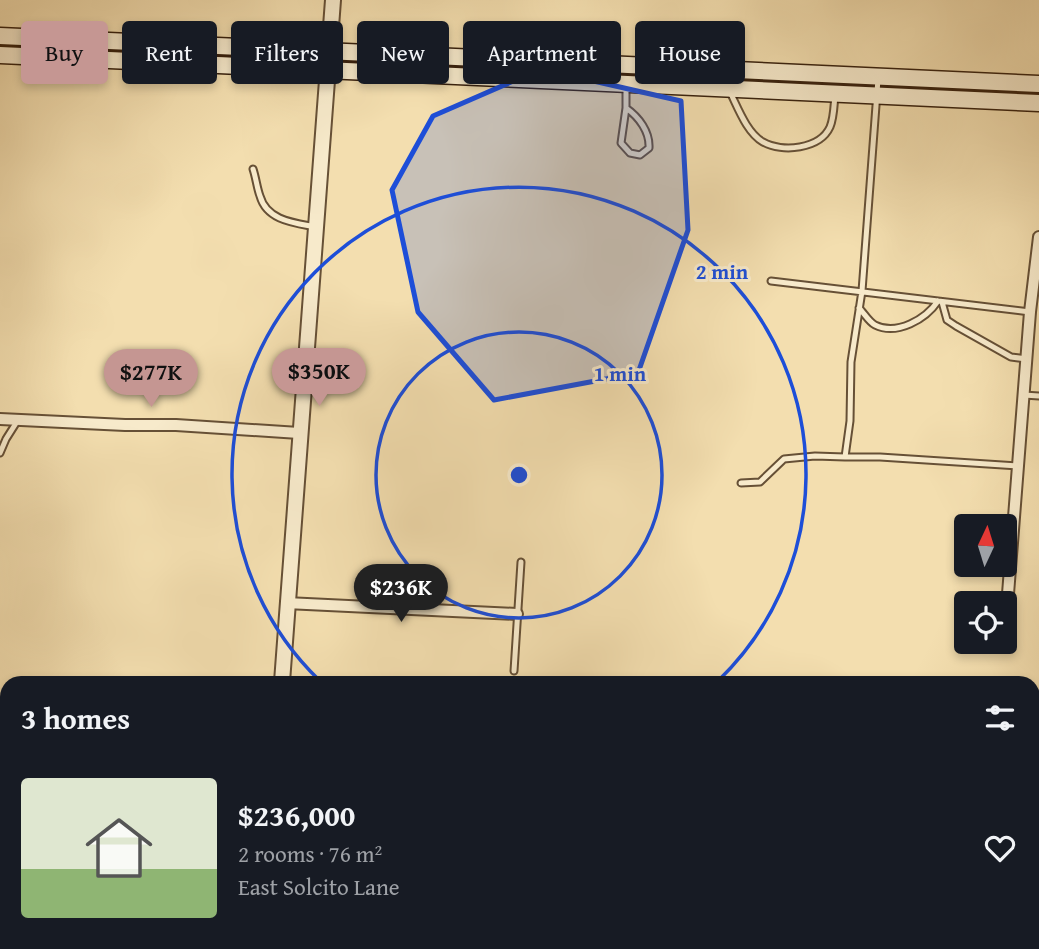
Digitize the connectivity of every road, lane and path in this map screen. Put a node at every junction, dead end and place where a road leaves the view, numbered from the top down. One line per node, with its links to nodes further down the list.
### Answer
1 (333, 0): 2 (street)
2 (331, 21)
3 (0, 36): 4 (main road)
4 (21, 37)
5 (108, 41): 6 (main road)
6 (231, 47)
7 (343, 52): 11 (main road)
8 (0, 55): 9 (main road)
9 (21, 56)
10 (108, 60): 12 (main road)
11 (632, 65): 14 (main road); 17 (main road)
12 (231, 66)
13 (343, 72): 17 (main road)
14 (878, 76): 16 (main road); 20 (lane)
15 (327, 84): 24 (street)
16 (1039, 84)
17 (628, 85): 18 (main road); 22 (lane)
18 (728, 90): 19 (main road); 19 (lane)
19 (835, 94): 20 (main road)
20 (877, 96): 21 (main road); 27 (lane)
21 (1039, 103)
22 (626, 108): 22 (lane)
23 (253, 169): 24 (lane)
24 (316, 227): 36 (street)
25 (1039, 237): 30 (street)
26 (771, 281): 27 (lane)
27 (862, 291): 28 (lane); 29 (lane)
28 (940, 301): 29 (lane); 30 (lane); 31 (lane)
29 (859, 308): 38 (lane)
30 (1030, 312): 31 (street)
31 (1027, 359): 32 (street)
32 (1024, 395): 33 (lane); 39 (street)
33 (1039, 396)
34 (0, 419): 35 (street)
35 (18, 420): 36 (street); 37 (lane)
36 (299, 433): 43 (street)
37 (0, 453)
38 (845, 457): 39 (lane); 40 (lane)
39 (1018, 466): 42 (street)
40 (741, 484)
41 (521, 562): 44 (lane)
42 (1008, 591)
43 (286, 603): 44 (street); 46 (street)
44 (517, 614): 45 (lane)
45 (514, 671)
46 (282, 676)

